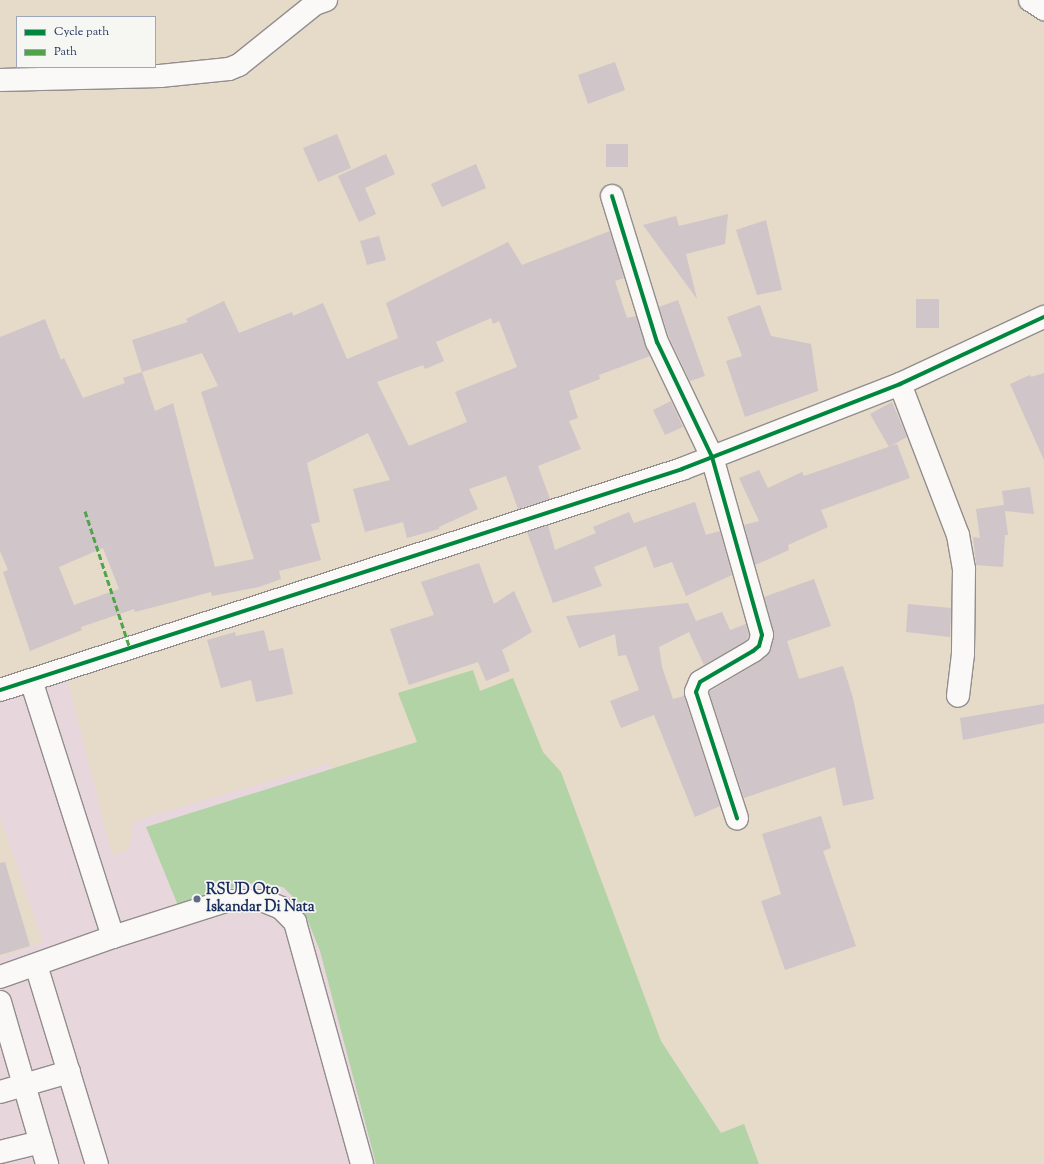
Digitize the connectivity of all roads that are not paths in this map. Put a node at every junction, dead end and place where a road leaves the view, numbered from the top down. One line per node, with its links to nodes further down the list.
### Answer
1 (326, 0): 4 (street)
2 (1030, 0): 3 (street)
3 (1044, 9)
4 (0, 80)
5 (612, 196): 8 (street)
6 (1044, 317): 7 (street)
7 (900, 384): 8 (street); 11 (street)
8 (712, 457): 9 (street); 12 (street)
9 (31, 680): 10 (street); 13 (street)
10 (0, 690)
11 (958, 696)
12 (737, 818)
13 (113, 937): 14 (street); 24 (street)
14 (36, 965): 15 (street); 17 (street)
15 (0, 977)
16 (0, 1002): 18 (street)
17 (69, 1072): 18 (street); 23 (street)
18 (25, 1084): 19 (street); 20 (street)
19 (0, 1092)
20 (40, 1142): 21 (street); 22 (street)
21 (0, 1152)
22 (47, 1164)
23 (97, 1164)
24 (362, 1164)

